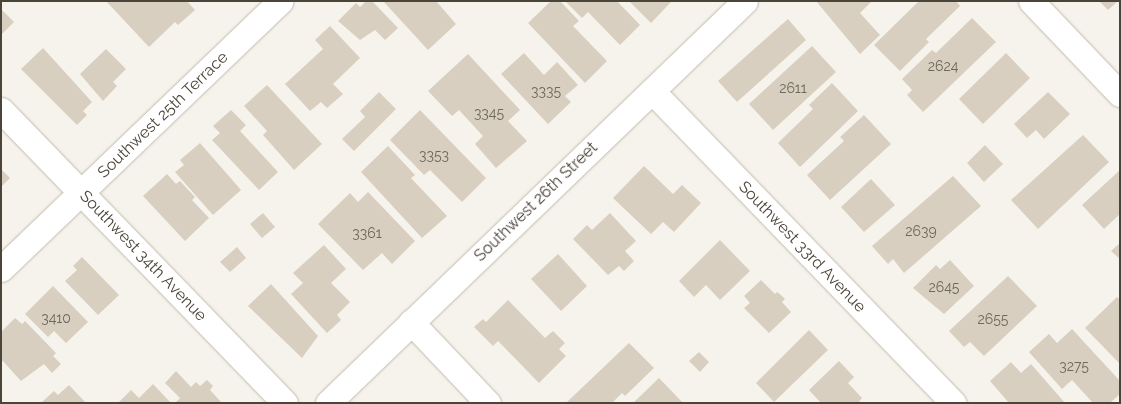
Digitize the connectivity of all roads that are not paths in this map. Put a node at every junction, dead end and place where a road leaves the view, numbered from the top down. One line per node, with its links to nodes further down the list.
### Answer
1 (280, 1): 7 (street, Southwest 25th Terrace)
2 (745, 1): 4 (street, Southwest 26th Street)
3 (1031, 1): 5 (street)
4 (652, 91): 9 (street, Southwest 26th Street); 13 (street, Southwest 33rd Avenue)
5 (1120, 94)
6 (1, 110): 7 (street, Southwest 34th Avenue)
7 (82, 193): 8 (street, Southwest 25th Terrace); 10 (street, Southwest 34th Avenue)
8 (1, 269)
9 (411, 322): 11 (street, Southwest 26th Street); 12 (street)
10 (285, 403)
11 (328, 403)
12 (488, 403)
13 (953, 403)

